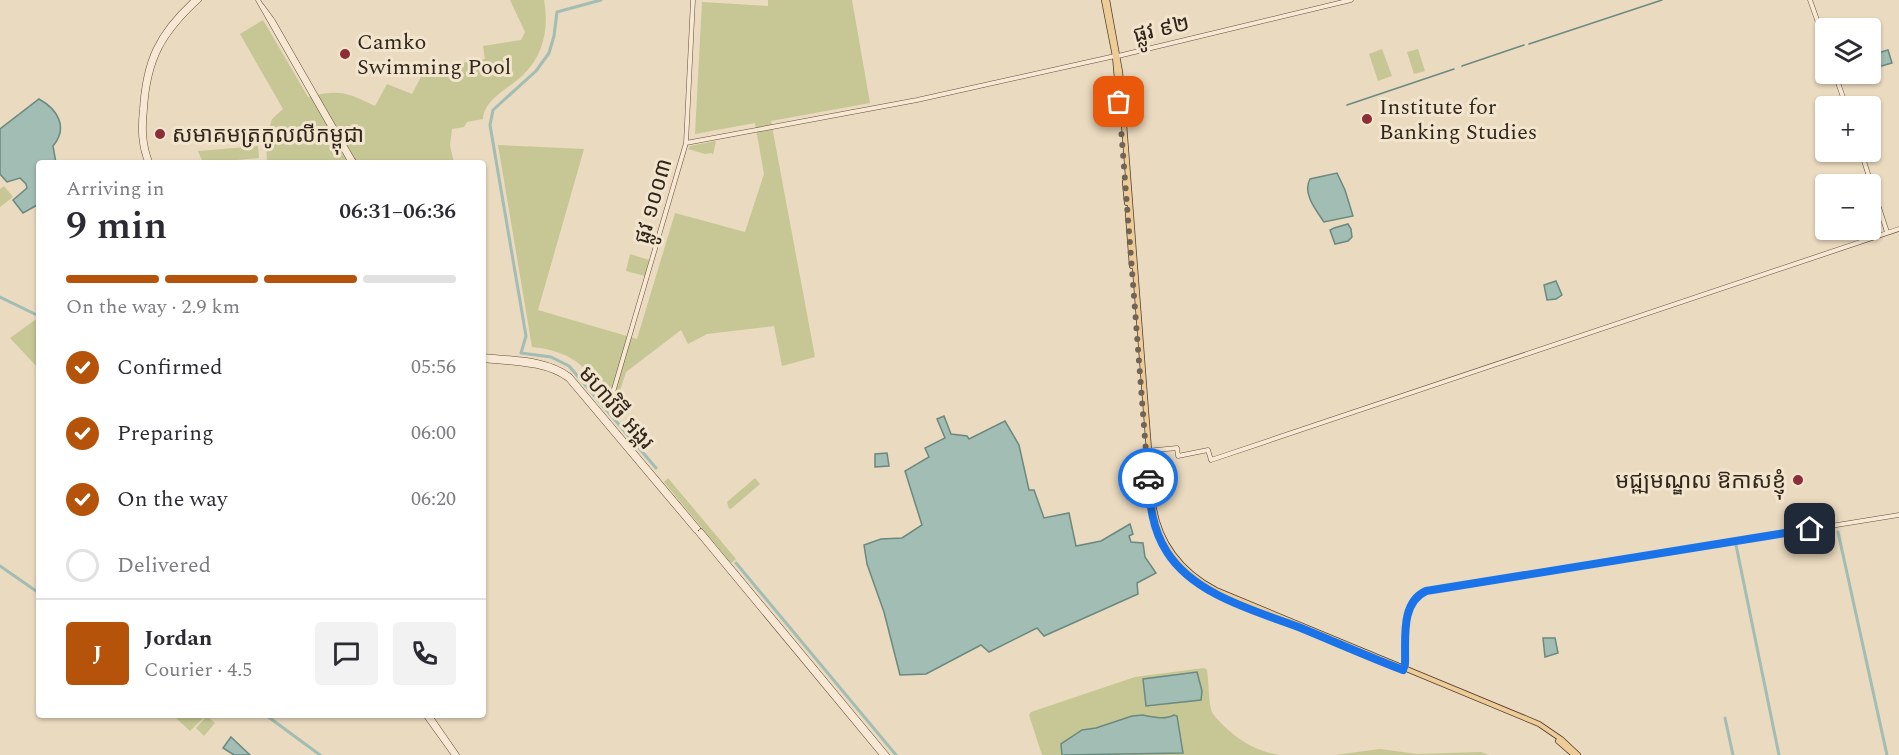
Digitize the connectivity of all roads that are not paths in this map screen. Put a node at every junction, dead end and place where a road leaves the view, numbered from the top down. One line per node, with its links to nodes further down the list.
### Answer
1 (194, 0): 11 (main road)
2 (199, 0): 12 (main road)
3 (258, 0): 13 (main road)
4 (693, 0): 10 (main road, ផ្លូវ ១០០៣)
5 (1106, 0): 9 (main road)
6 (1351, 0): 9 (main road, ផ្លូវ ៩២)
7 (1810, 0): 8 (main road)
8 (1816, 18)
9 (1117, 56): 10 (main road, ផ្លូវ ៩២); 19 (main road)
10 (686, 143): 18 (main road, ផ្លូវ ១០០៣)
11 (148, 160)
12 (148, 160)
13 (351, 160)
14 (1864, 162): 16 (main road)
15 (1899, 229): 16 (main road)
16 (1887, 232): 19 (main road)
17 (486, 358): 21 (main road, មហាវិថី អង្គរ)
18 (609, 406)
19 (1147, 451): 22 (main road)
20 (1899, 515): 22 (main road)
21 (793, 645): 25 (main road); 26 (main road)
22 (1404, 669): 27 (main road)
23 (429, 718): 24 (main road)
24 (456, 755)
25 (882, 755)
26 (887, 755)
27 (1576, 755)

